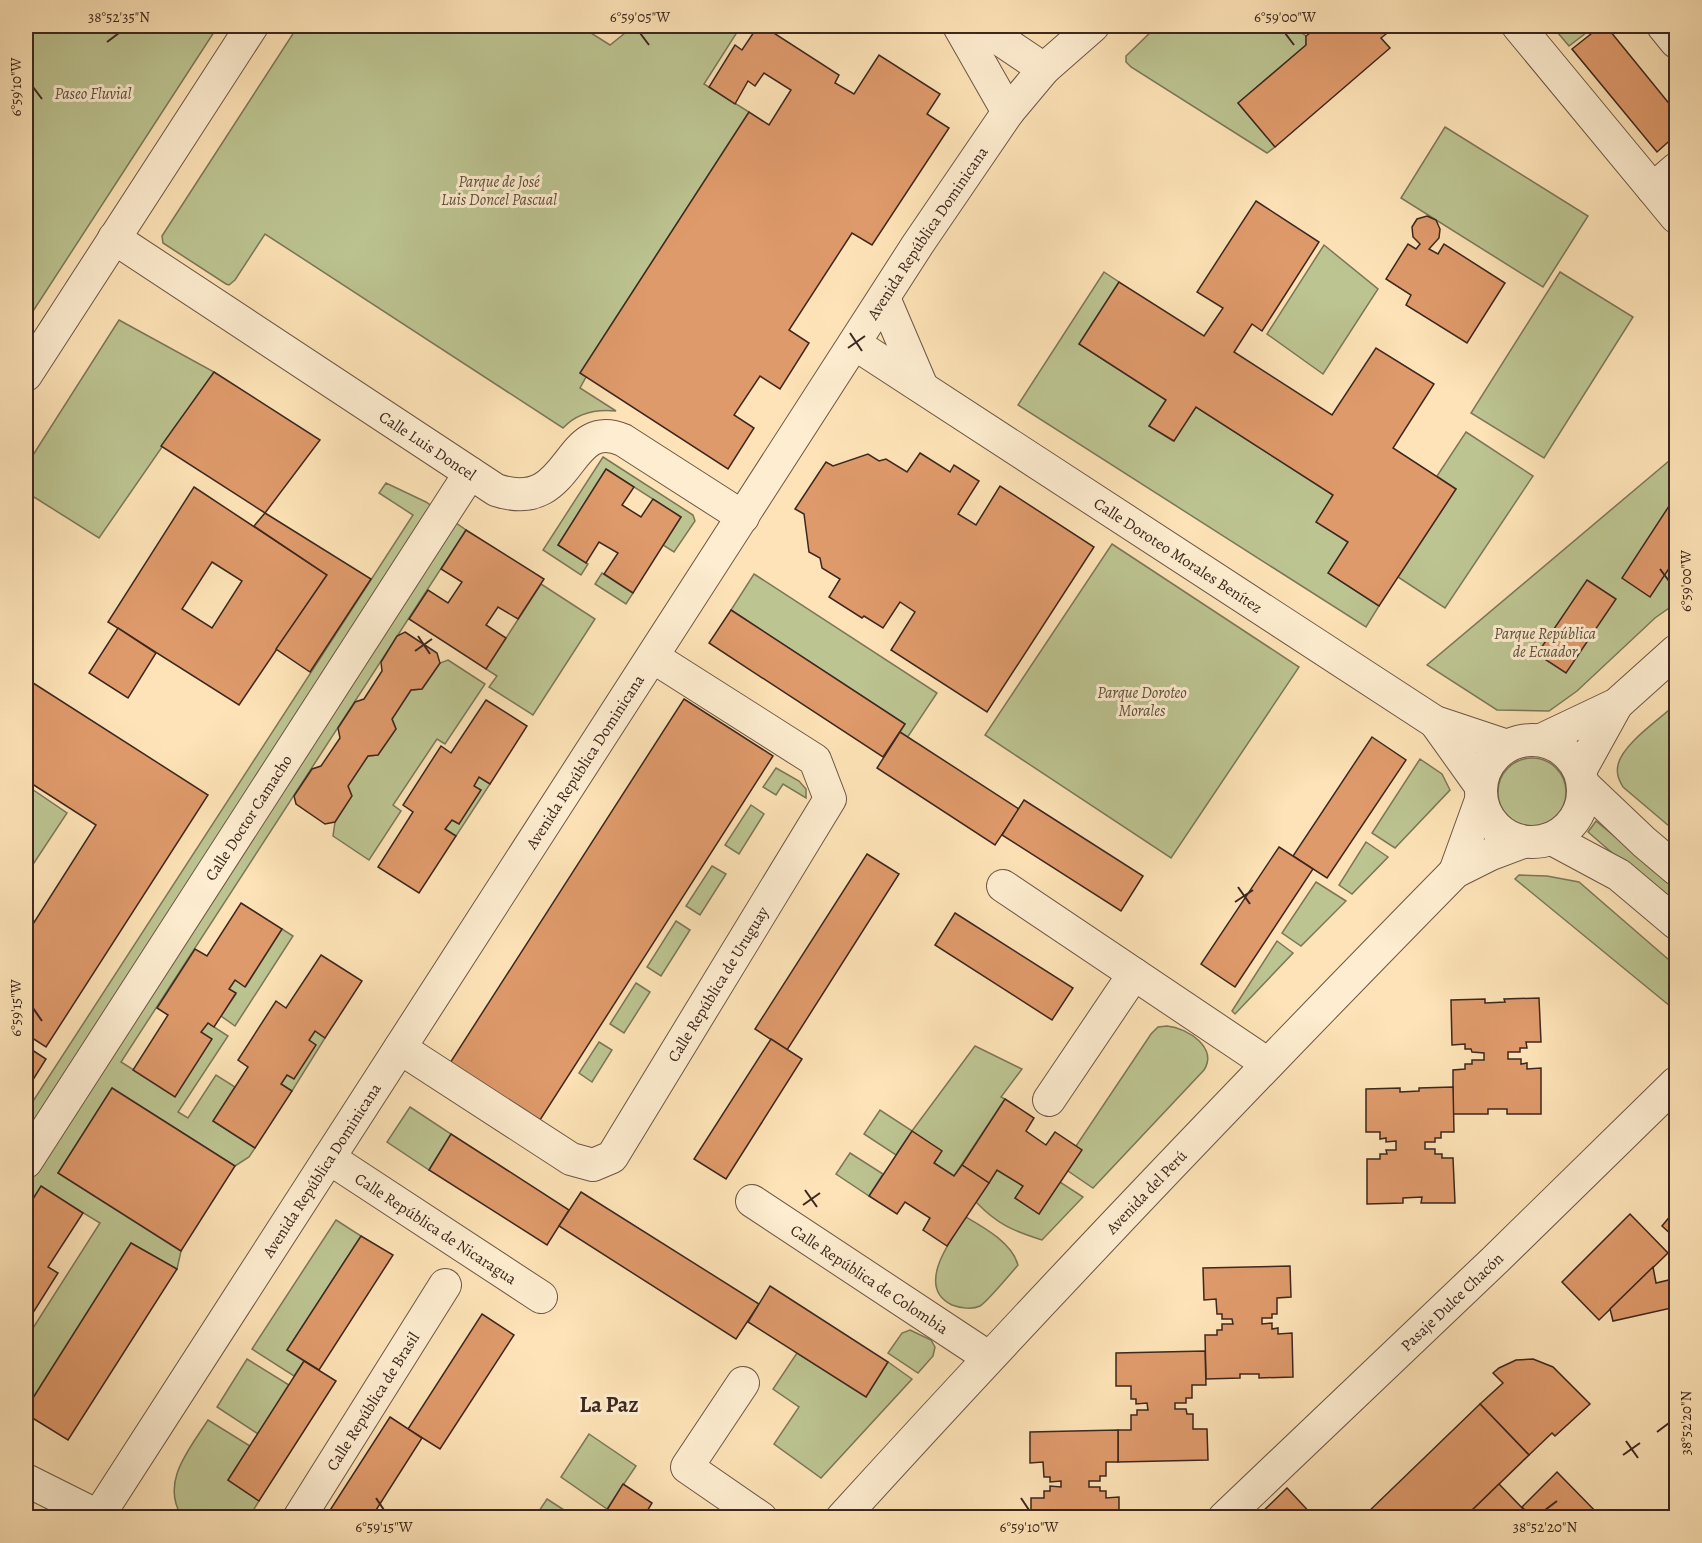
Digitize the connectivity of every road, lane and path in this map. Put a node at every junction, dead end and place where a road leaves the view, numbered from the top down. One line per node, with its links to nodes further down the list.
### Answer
1 (252, 26): 13 (street)
2 (959, 26): 9 (street)
3 (980, 26): 8 (street)
4 (1518, 26): 11 (street)
5 (1663, 26): 7 (street)
6 (1084, 27): 8 (street, Avenida República Dominicana)
7 (1677, 42)
8 (1044, 69): 9 (street, Avenida República Dominicana)
9 (1008, 112): 14 (street, Avenida República Dominicana)
10 (1677, 169): 11 (street)
11 (1653, 189): 12 (street)
12 (1677, 217)
13 (114, 238): 16 (street); 18 (street, Calle Luis Doncel)
14 (884, 297): 15 (street, Avenida República Dominicana); 17 (street)
15 (855, 344): 17 (street, Calle Doroteo Morales Benítez); 19 (street, Avenida República Dominicana)
16 (26, 375)
17 (922, 387): 23 (street, Calle Doroteo Morales Benítez)
18 (470, 473): 19 (street, Calle Luis Doncel); 39 (street, Calle Doctor Camacho)
19 (743, 517): 21 (street, Avenida República Dominicana)
20 (1677, 651): 22 (street)
21 (653, 657): 34 (street, Avenida República Dominicana); 34 (street, Calle República de Uruguay)
22 (1617, 704): 24 (street); 26 (street)
23 (1435, 722): 25 (street, Calle Doroteo Morales Benítez); 27 (street, Calle Doroteo Morales Benítez)
24 (1541, 740): 25 (street); 26 (street)
25 (1507, 746): 27 (street)
26 (1582, 778): 28 (street); 29 (street)
27 (1481, 793): 28 (street); 30 (street, Avenida del Perú)
28 (1537, 840): 30 (street, Avenida del Perú); 32 (street)
29 (1677, 869)
30 (1455, 872): 35 (street, Avenida del Perú)
31 (1003, 886): 33 (street)
32 (1677, 923)
33 (1134, 975): 35 (street); 37 (street)
34 (400, 1048): 38 (street, Avenida República Dominicana)
35 (1268, 1064): 43 (street, Avenida del Perú)
36 (1677, 1083): 50 (street, Pasaje Dulce Chacón)
37 (1048, 1100)
38 (329, 1158): 42 (street, Calle República de Nicaragua); 46 (street, Avenida República Dominicana)
39 (26, 1162)
40 (752, 1201): 43 (street, Calle República de Colombia)
41 (445, 1285): 47 (street, Calle República de Brasil)
42 (542, 1297)
43 (988, 1357): 49 (street, Avenida del Perú)
44 (743, 1383): 48 (street)
45 (26, 1480): 46 (street)
46 (99, 1517)
47 (299, 1518)
48 (761, 1518)
49 (842, 1518)
50 (1224, 1518)

